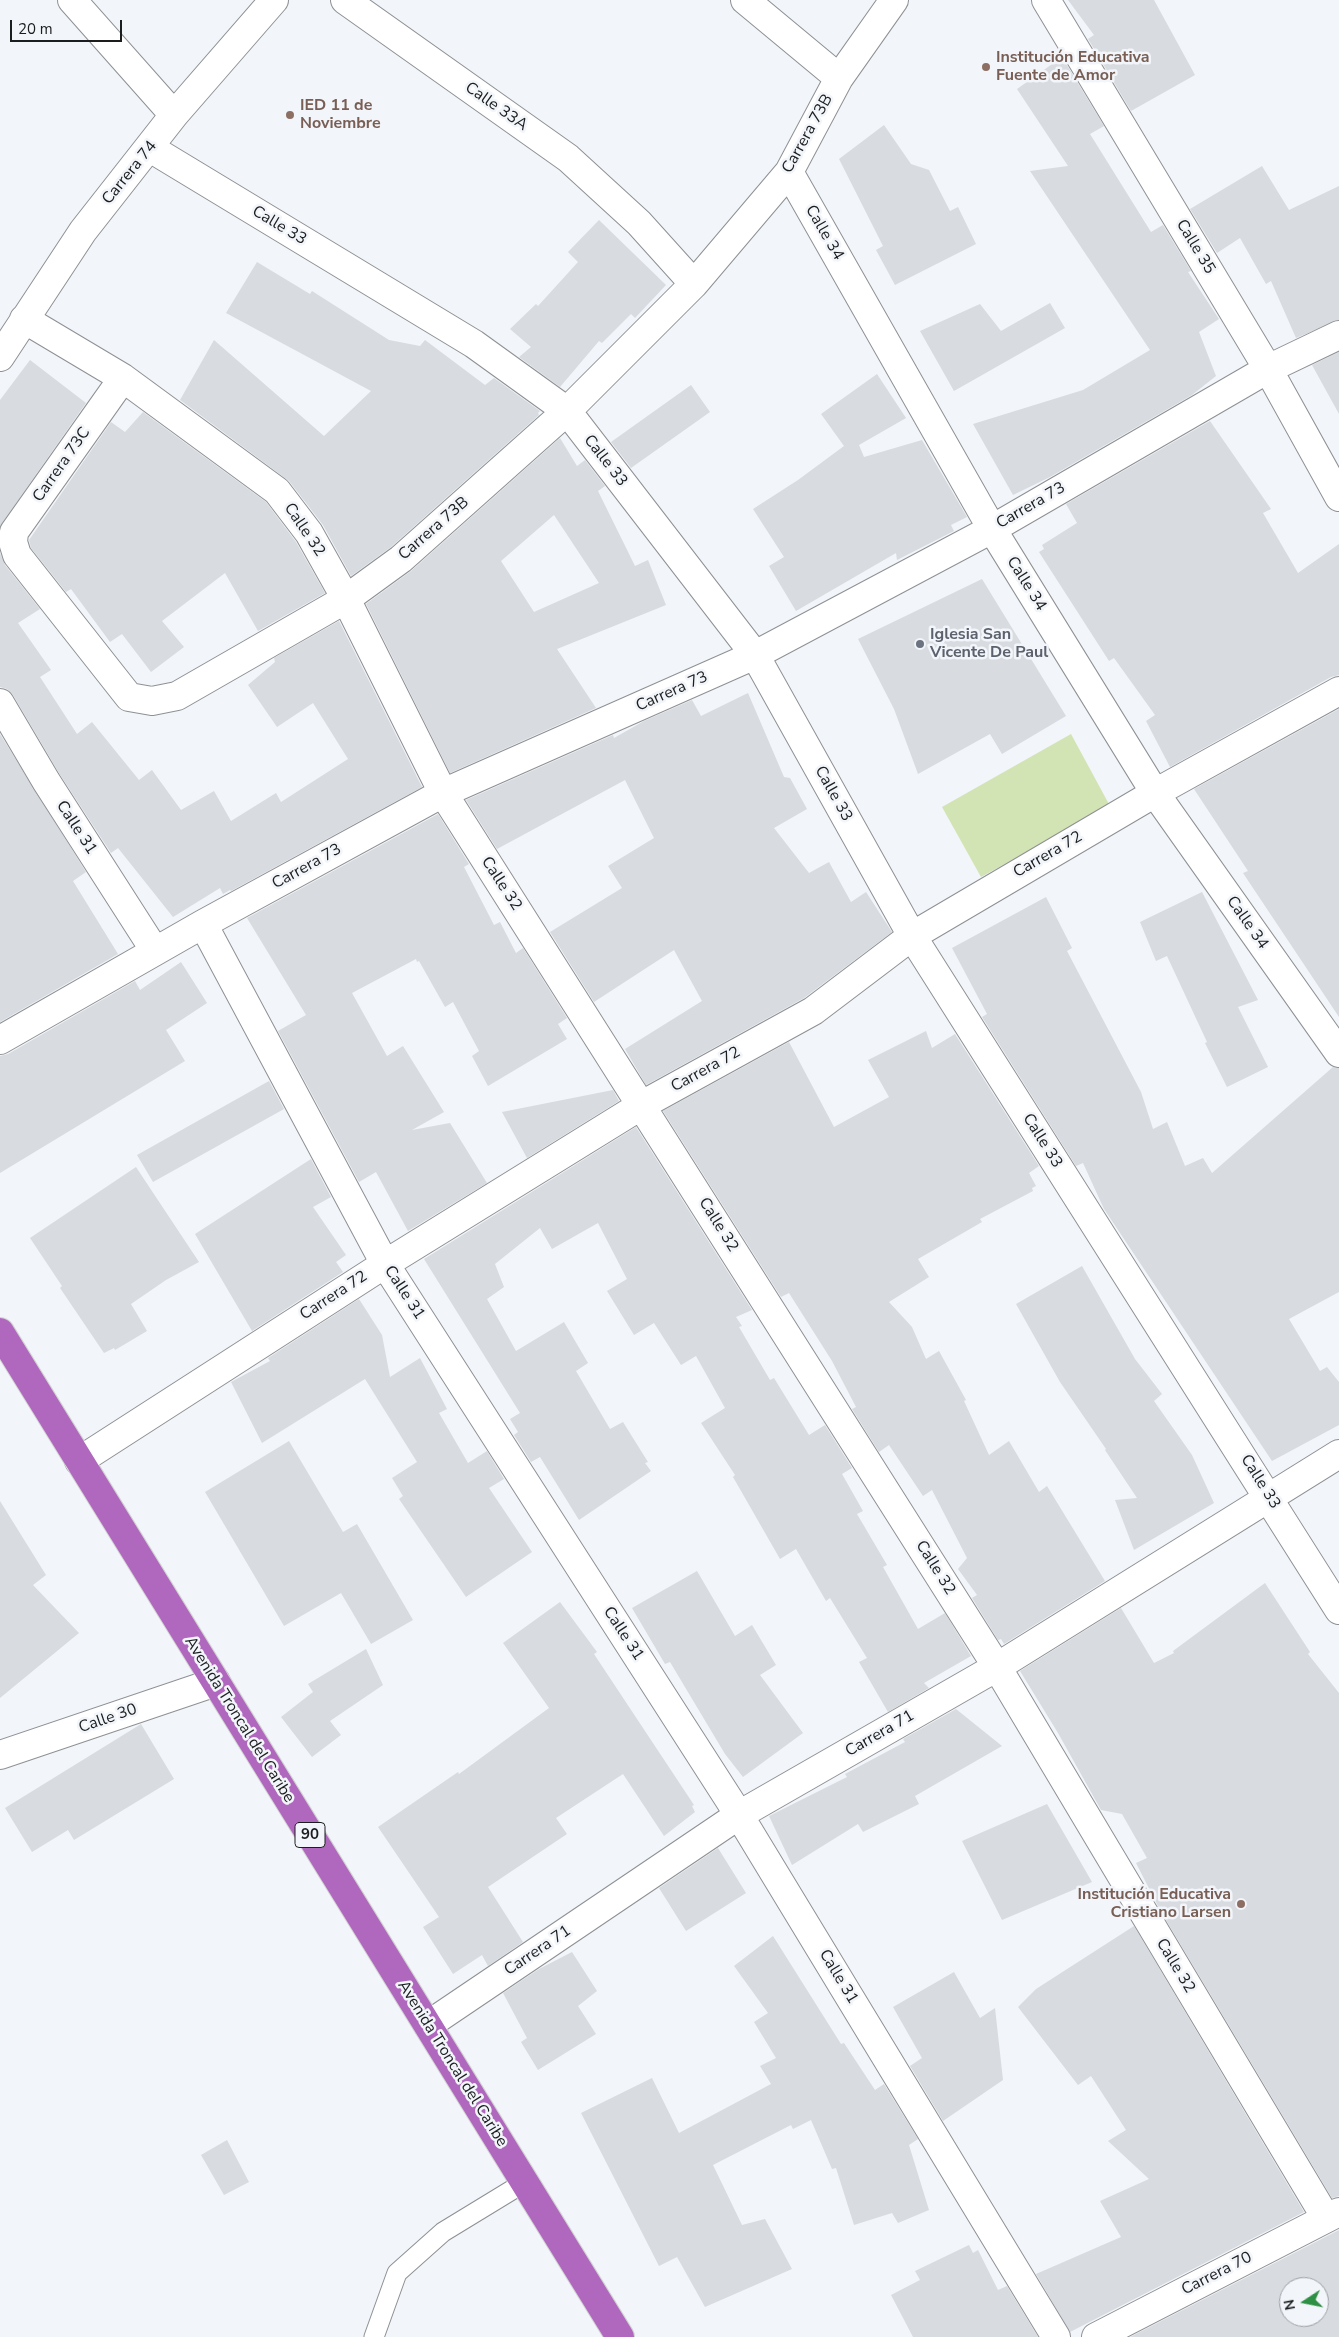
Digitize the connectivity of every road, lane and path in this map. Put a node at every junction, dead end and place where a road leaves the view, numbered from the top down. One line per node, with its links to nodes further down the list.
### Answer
1 (72, 0): 8 (street)
2 (274, 0): 8 (street, Carrera 74)
3 (345, 0): 11 (street, Calle 33A)
4 (745, 0): 7 (street)
5 (894, 0): 7 (street, Carrera 73B)
6 (1046, 0): 15 (street, Calle 35)
7 (839, 78): 10 (street, Carrera 73B)
8 (174, 115): 9 (street, Carrera 74)
9 (150, 148): 12 (street, Carrera 74); 17 (street, Calle 33)
10 (789, 172): 11 (street, Carrera 73B); 19 (street, Calle 34)
11 (694, 284): 17 (street, Carrera 73B)
12 (24, 319): 14 (street, Carrera 74); 16 (street, Calle 32)
13 (1339, 335): 15 (street, Carrera 73)
14 (0, 357)
15 (1268, 369): 18 (street, Calle 35); 19 (street, Carrera 73)
16 (123, 378): 20 (street, Calle 32); 23 (street, Carrera 73C)
17 (567, 411): 20 (street, Carrera 73B); 21 (street, Calle 33)
18 (1339, 497)
19 (992, 529): 21 (street, Carrera 73); 26 (street, Calle 34)
20 (346, 599): 23 (street, Carrera 73B); 25 (street, Calle 32)
21 (755, 655): 25 (street, Carrera 73); 28 (street, Calle 33)
22 (1339, 691): 26 (street, Carrera 72)
23 (129, 697)
24 (0, 704): 29 (street, Calle 31)
25 (443, 793): 27 (street, Carrera 73); 32 (street, Calle 32)
26 (1155, 793): 28 (street, Carrera 72); 31 (street, Calle 34)
27 (203, 924): 29 (street, Carrera 73); 33 (street, Calle 31)
28 (912, 936): 32 (street, Carrera 72); 37 (street, Calle 33)
29 (155, 951): 30 (street, Carrera 73)
30 (0, 1040)
31 (1339, 1054)
32 (642, 1105): 33 (street, Carrera 72); 39 (street, Calle 32)
33 (385, 1264): 36 (street, Carrera 72); 42 (street, Calle 31)
34 (0, 1332): 36 (highway, Avenida Troncal del Caribe / 90)
35 (1339, 1454): 37 (street, Carrera 71)
36 (79, 1461): 40 (highway, Avenida Troncal del Caribe / 90)
37 (1269, 1496): 38 (street, Calle 33); 39 (street, Carrera 71)
38 (1339, 1610)
39 (997, 1667): 42 (street, Carrera 71); 45 (street, Calle 32)
40 (216, 1682): 41 (street, Calle 30); 43 (highway, Avenida Troncal del Caribe / 90)
41 (0, 1755)
42 (739, 1815): 43 (street, Carrera 71); 48 (street, Calle 31)
43 (428, 2026): 44 (highway, Avenida Troncal del Caribe / 90)
44 (525, 2182): 46 (lane); 47 (highway, Avenida Troncal del Caribe / 90)
45 (1332, 2215): 49 (street, Carrera 70)
46 (374, 2337)
47 (620, 2337)
48 (1056, 2337)
49 (1096, 2337)

